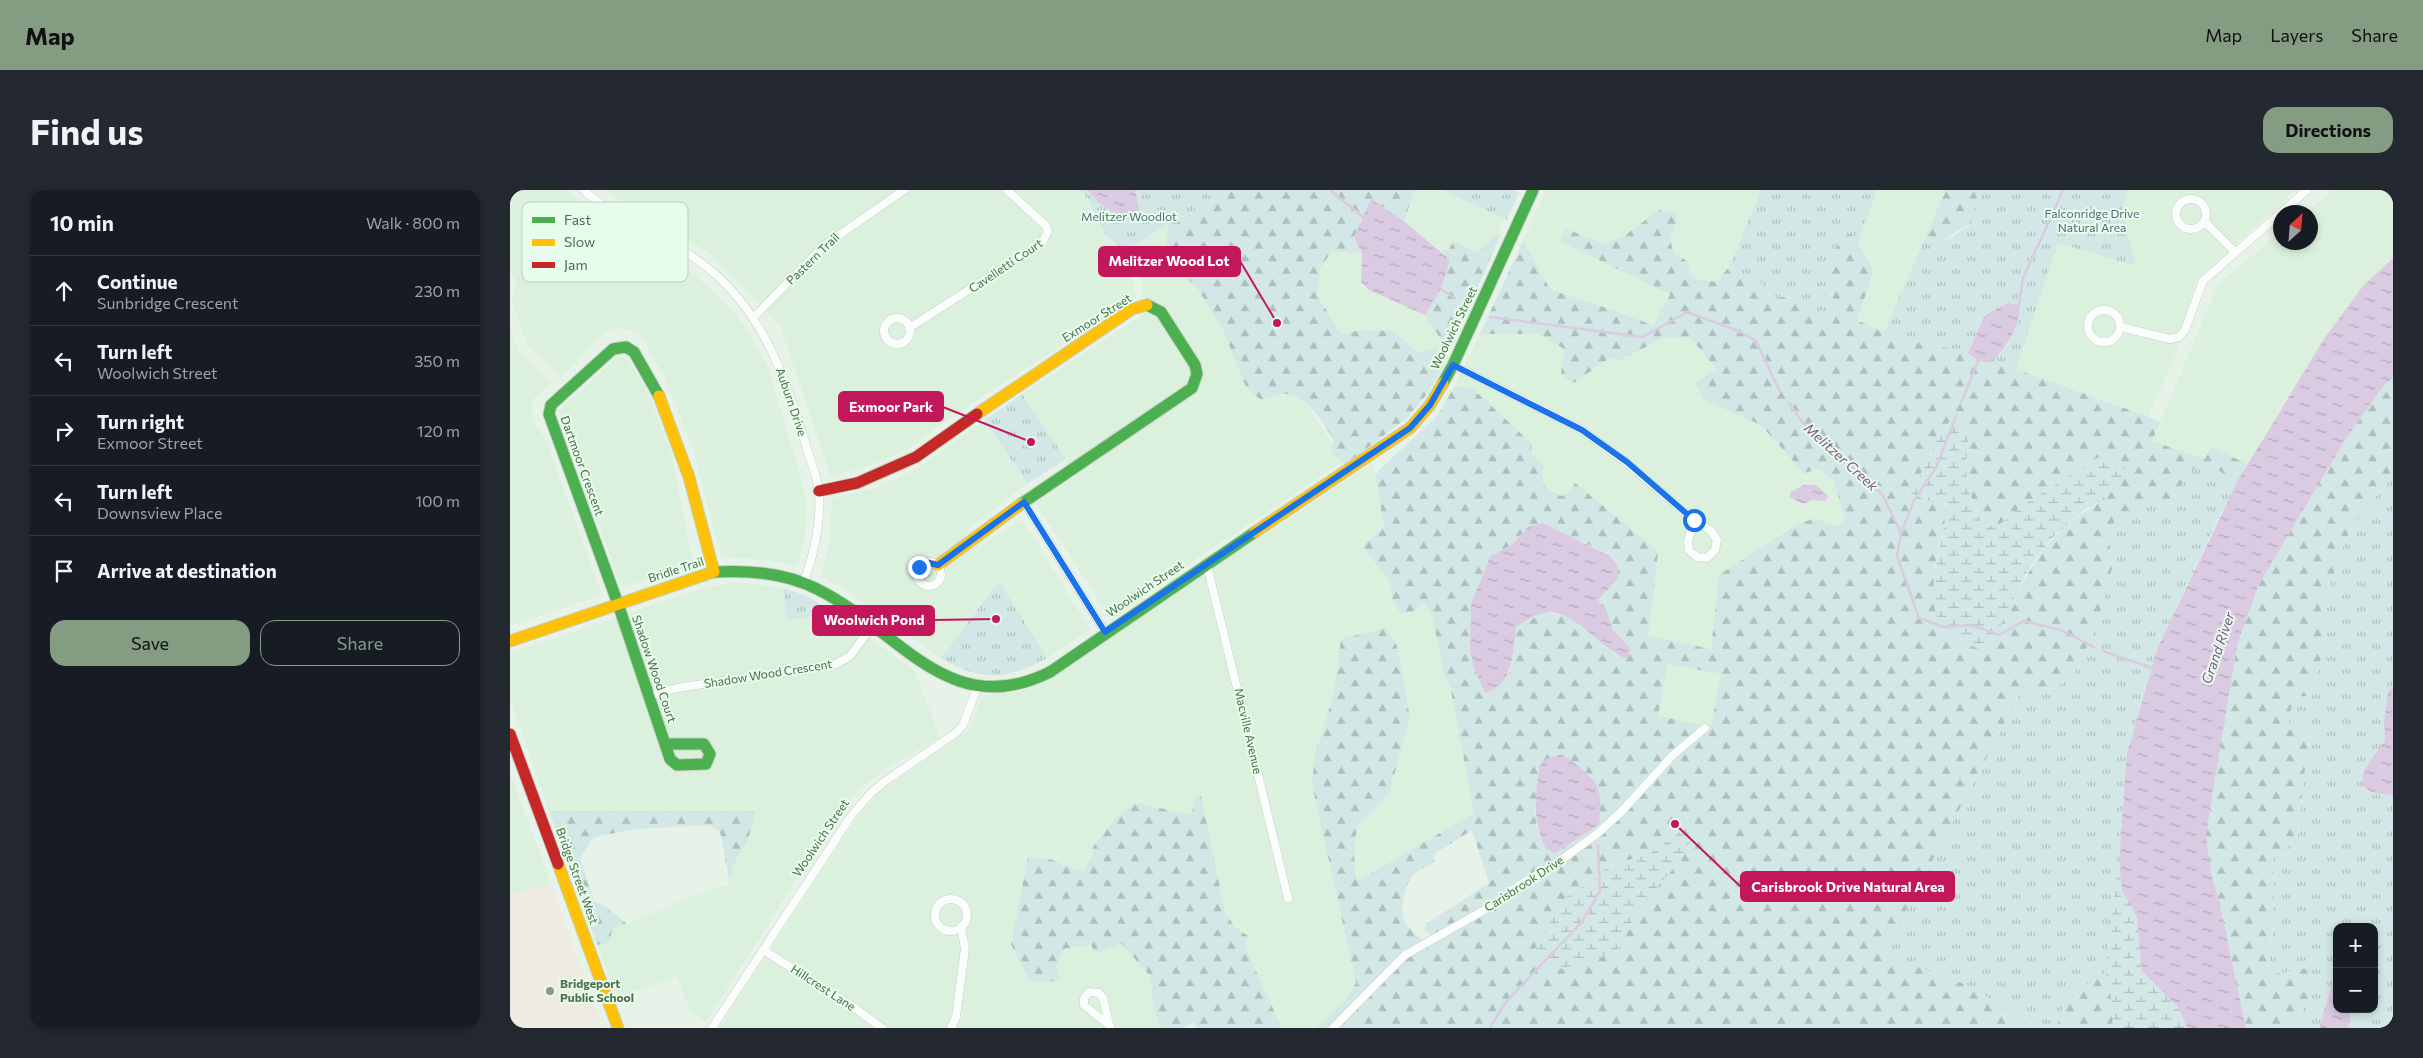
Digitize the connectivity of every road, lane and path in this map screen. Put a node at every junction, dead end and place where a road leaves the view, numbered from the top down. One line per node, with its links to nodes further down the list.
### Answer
1 (584, 190): 6 (street, Auburn Drive)
2 (904, 190): 10 (street, Pastern Trail)
3 (1007, 190): 12 (street, Cavelletti Court)
4 (1533, 190): 13 (street, Woolwich Street)
5 (2307, 190): 8 (street)
6 (599, 202)
7 (2204, 222): 7 (street); 8 (street)
8 (2234, 252): 11 (street)
9 (688, 254): 10 (street, Auburn Drive)
10 (753, 318): 14 (street, Auburn Drive)
11 (2120, 327): 11 (street)
12 (909, 328)
13 (1453, 365): 16 (street); 18 (street, Woolwich Street)
14 (819, 491): 15 (street, Exmoor Street); 20 (street, Auburn Drive)
15 (1024, 502): 17 (street); 23 (street)
16 (1694, 520): 16 (street)
17 (938, 565)
18 (1207, 565): 23 (street, Woolwich Street); 30 (street, Macville Avenue)
19 (714, 572): 20 (street, Bridle Trail); 21 (street, Bridle Trail); 21 (street, Dartmoor Crescent)
20 (804, 582): 22 (street, Bridle Trail)
21 (618, 604): 24 (street, Bridle Trail); 26 (street, Shadow Wood Court)
22 (872, 626): 25 (street, Bridle Trail); 26 (street, Shadow Wood Crescent)
23 (1105, 632): 25 (street, Woolwich Street)
24 (510, 641)
25 (977, 688): 32 (street, Woolwich Street)
26 (649, 696): 29 (street, Shadow Wood Court)
27 (1705, 728): 37 (street, Carisbrook Drive)
28 (510, 734): 33 (street, Bridge Street West)
29 (665, 744)
30 (1288, 898)
31 (960, 928): 31 (street); 36 (street)
32 (763, 950): 34 (street, Woolwich Street); 35 (street, Hillcrest Lane)
33 (618, 1028)
34 (712, 1028)
35 (882, 1028)
36 (951, 1028)
37 (1333, 1028)

